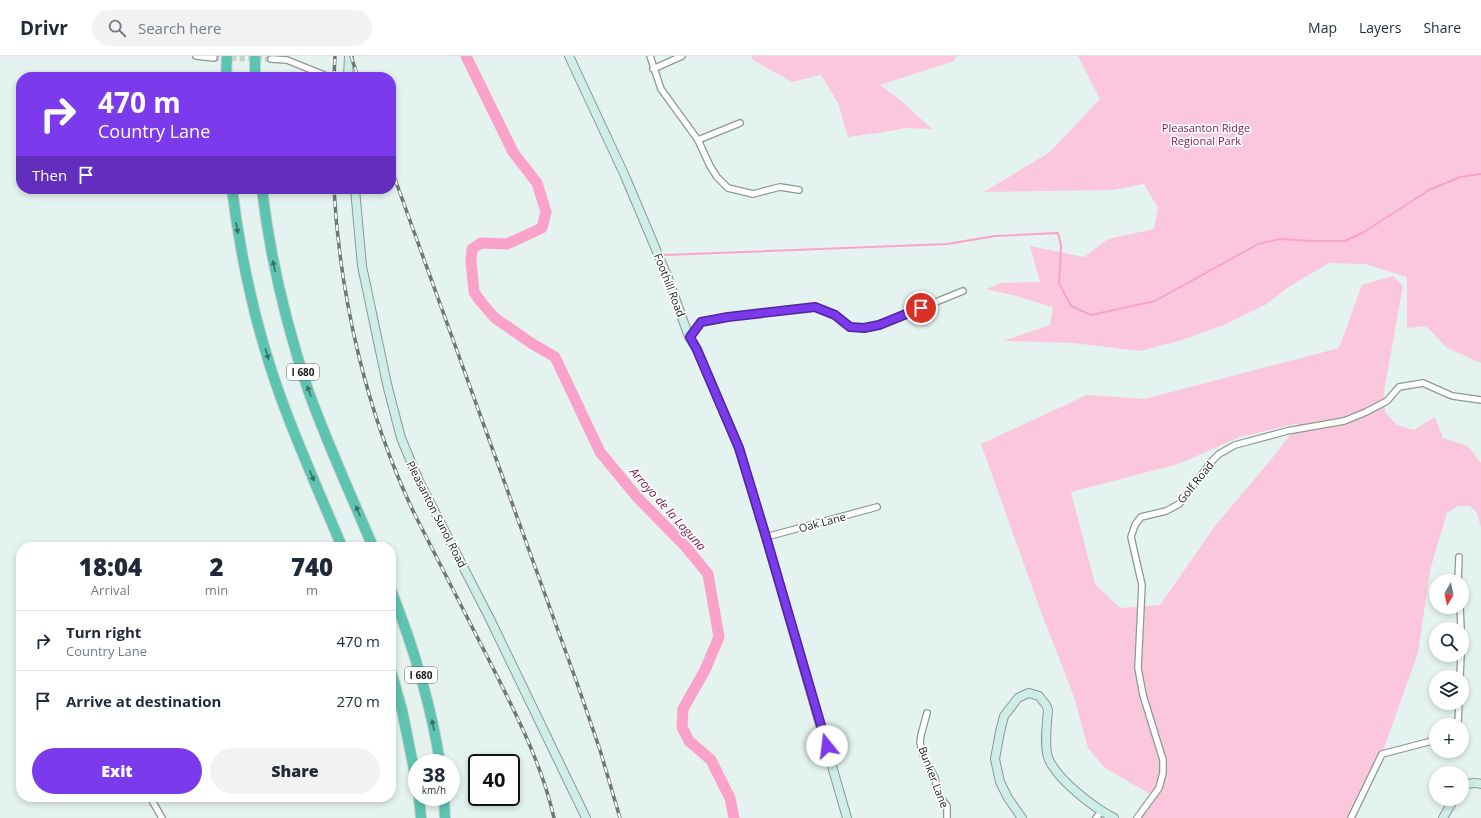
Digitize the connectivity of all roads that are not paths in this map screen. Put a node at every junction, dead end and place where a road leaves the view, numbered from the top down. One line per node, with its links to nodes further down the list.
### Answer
1 (196, 56): 8 (street)
2 (227, 56): 11 (highway)
3 (255, 56): 12 (highway)
4 (349, 56): 14 (street)
5 (569, 56): 22 (street, Foothill Road)
6 (650, 56): 10 (street)
7 (682, 56): 10 (street)
8 (214, 58)
9 (271, 59): 13 (street)
10 (653, 69): 16 (street)
11 (226, 72)
12 (255, 72)
13 (317, 72)
14 (348, 72)
15 (740, 123): 16 (street)
16 (698, 140): 17 (street)
17 (799, 190)
18 (233, 194): 26 (highway, I 680, one-way to 26)
19 (263, 194): 27 (highway, I 680, one-way to 19)
20 (355, 194): 46 (street, Pleasanton Sunol Road)
21 (963, 292): 22 (street)
22 (690, 337): 25 (street, Foothill Road)
23 (1481, 400): 51 (street, Golf Road)
24 (877, 507): 25 (street, Oak Lane)
25 (766, 537): 47 (street, Foothill Road)
26 (340, 542)
27 (371, 542)
28 (1460, 557): 29 (street)
29 (1459, 574)
30 (396, 602): 35 (highway, I 680, one-way to 30)
31 (396, 689): 34 (highway, I 680)
32 (927, 714): 48 (street, Bunker Lane)
33 (1429, 742): 52 (street)
34 (411, 754)
35 (438, 754)
36 (1469, 784): 37 (street)
37 (1481, 784)
38 (153, 802): 43 (street)
39 (420, 806): 44 (highway)
40 (444, 806): 45 (highway)
41 (1450, 806): 53 (street)
42 (1098, 815): 49 (street); 50 (street)
43 (162, 818)
44 (421, 818)
45 (445, 818)
46 (586, 818)
47 (848, 818)
48 (947, 818)
49 (1022, 818)
50 (1114, 818)
51 (1137, 818)
52 (1350, 818)
53 (1443, 818)

